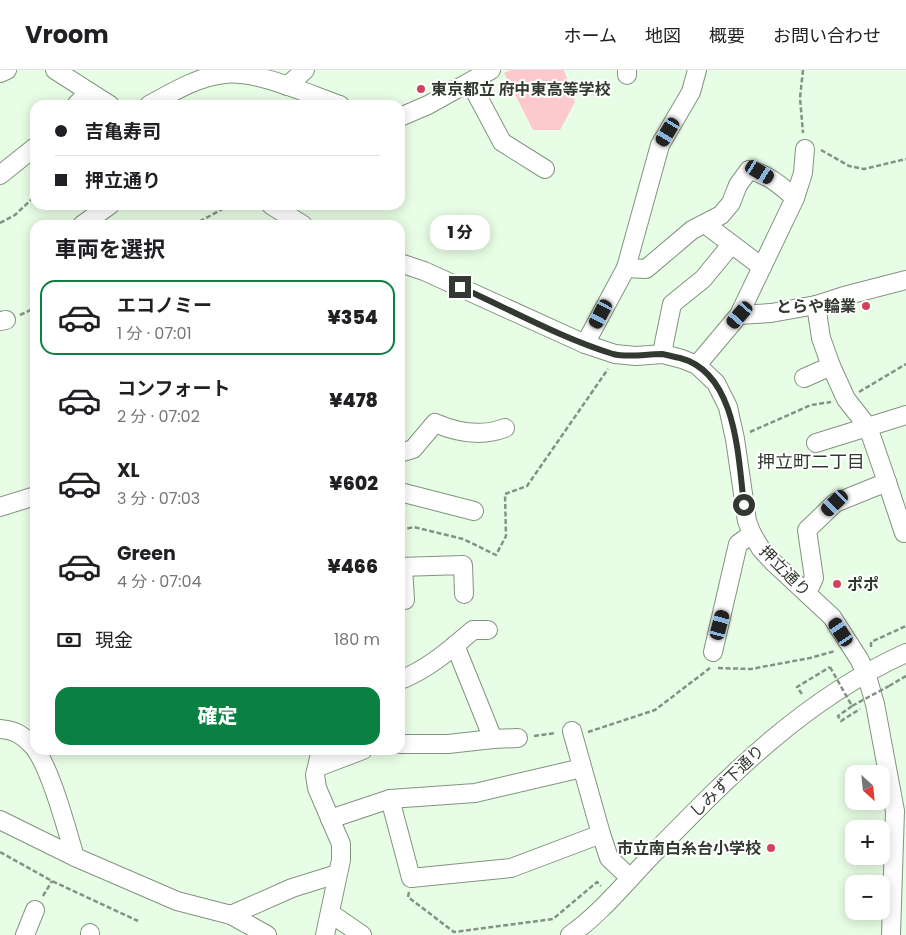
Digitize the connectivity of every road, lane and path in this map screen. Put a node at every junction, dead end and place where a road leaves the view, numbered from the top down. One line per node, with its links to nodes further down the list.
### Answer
1 (7, 70): 8 (street)
2 (55, 70): 11 (street)
3 (305, 70): 10 (street)
4 (491, 70): 9 (street)
5 (697, 70): 35 (street)
6 (803, 70): 17 (path)
7 (242, 72): 10 (street); 14 (street)
8 (0, 73)
9 (470, 82): 16 (street); 20 (street)
10 (286, 86): 15 (street)
11 (88, 92): 12 (street); 13 (street)
12 (81, 100)
13 (102, 100)
14 (158, 100)
15 (326, 100)
16 (405, 114)
17 (805, 149): 19 (path); 22 (street)
18 (30, 151): 21 (street)
19 (906, 160)
20 (545, 169)
21 (0, 175)
22 (796, 198): 31 (street); 34 (street)
23 (30, 201): 30 (path)
24 (103, 210): 27 (street)
25 (221, 210): 28 (path)
26 (279, 210): 29 (street)
27 (89, 220)
28 (202, 220)
29 (295, 220)
30 (0, 223)
31 (705, 224): 32 (street); 35 (street)
32 (731, 245): 34 (street); 41 (street)
33 (405, 265): 39 (street, 押立通り)
34 (762, 267): 38 (street)
35 (626, 268): 39 (street)
36 (906, 280): 37 (street)
37 (816, 305): 38 (street); 44 (street)
38 (740, 315): 43 (street)
39 (585, 344): 40 (street, 押立通り)
40 (615, 354): 41 (street, 押立通り); 58 (path)
41 (663, 354): 43 (street, 押立通り)
42 (906, 364): 46 (path)
43 (697, 365): 50 (street, 押立通り)
44 (831, 366): 45 (street); 46 (street)
45 (804, 378)
46 (846, 400): 48 (street); 50 (path)
47 (906, 415): 48 (street)
48 (868, 426): 51 (street); 53 (street)
49 (506, 428): 52 (street)
50 (735, 439): 60 (street, 押立通り)
51 (816, 442)
52 (405, 451)
53 (887, 482): 59 (street); 62 (street)
54 (405, 493): 57 (street)
55 (30, 498): 56 (street)
56 (0, 507)
57 (474, 511)
58 (405, 529)
59 (906, 532)
60 (752, 534): 62 (street, 押立通り); 68 (street)
61 (405, 567): 63 (street)
62 (807, 593): 67 (street, 押立通り)
63 (464, 594)
64 (906, 626): 69 (path)
65 (488, 630): 66 (street)
66 (455, 645): 73 (street); 80 (street)
67 (851, 646): 71 (street, 押立通り); 78 (path)
68 (713, 652)
69 (870, 653)
70 (906, 654): 71 (street, しみず下通り)
71 (866, 673): 88 (street, 押立通り); 97 (street, しみず下通り)
72 (906, 676): 75 (path, bridge)
73 (405, 678)
74 (802, 694): 75 (path, bridge)
75 (852, 706): 76 (path)
76 (862, 708)
77 (0, 729): 81 (street)
78 (579, 733): 79 (path); 87 (street)
79 (518, 738): 80 (street)
80 (493, 739): 82 (street)
81 (30, 743)
82 (405, 744)
83 (38, 755): 94 (street)
84 (320, 755): 86 (street)
85 (351, 755): 86 (street)
86 (318, 768): 90 (street)
87 (582, 768): 89 (street); 92 (street)
88 (900, 798): 104 (street, 押立通り)
89 (390, 799): 90 (street); 96 (street)
90 (330, 819): 95 (street)
91 (0, 820): 94 (street)
92 (601, 834): 96 (street); 97 (street)
93 (0, 852): 102 (path)
94 (75, 857): 101 (street)
95 (337, 874): 100 (street); 101 (street)
96 (410, 878): 103 (path)
97 (630, 878): 109 (street, しみず下通り)
98 (602, 887): 103 (path)
99 (35, 910): 105 (street)
100 (330, 914): 107 (street); 108 (street)
101 (231, 915): 106 (street)
102 (138, 921)
103 (453, 933)
104 (896, 933)
105 (24, 935)
106 (267, 935)
107 (325, 935)
108 (362, 935)
109 (570, 935)

